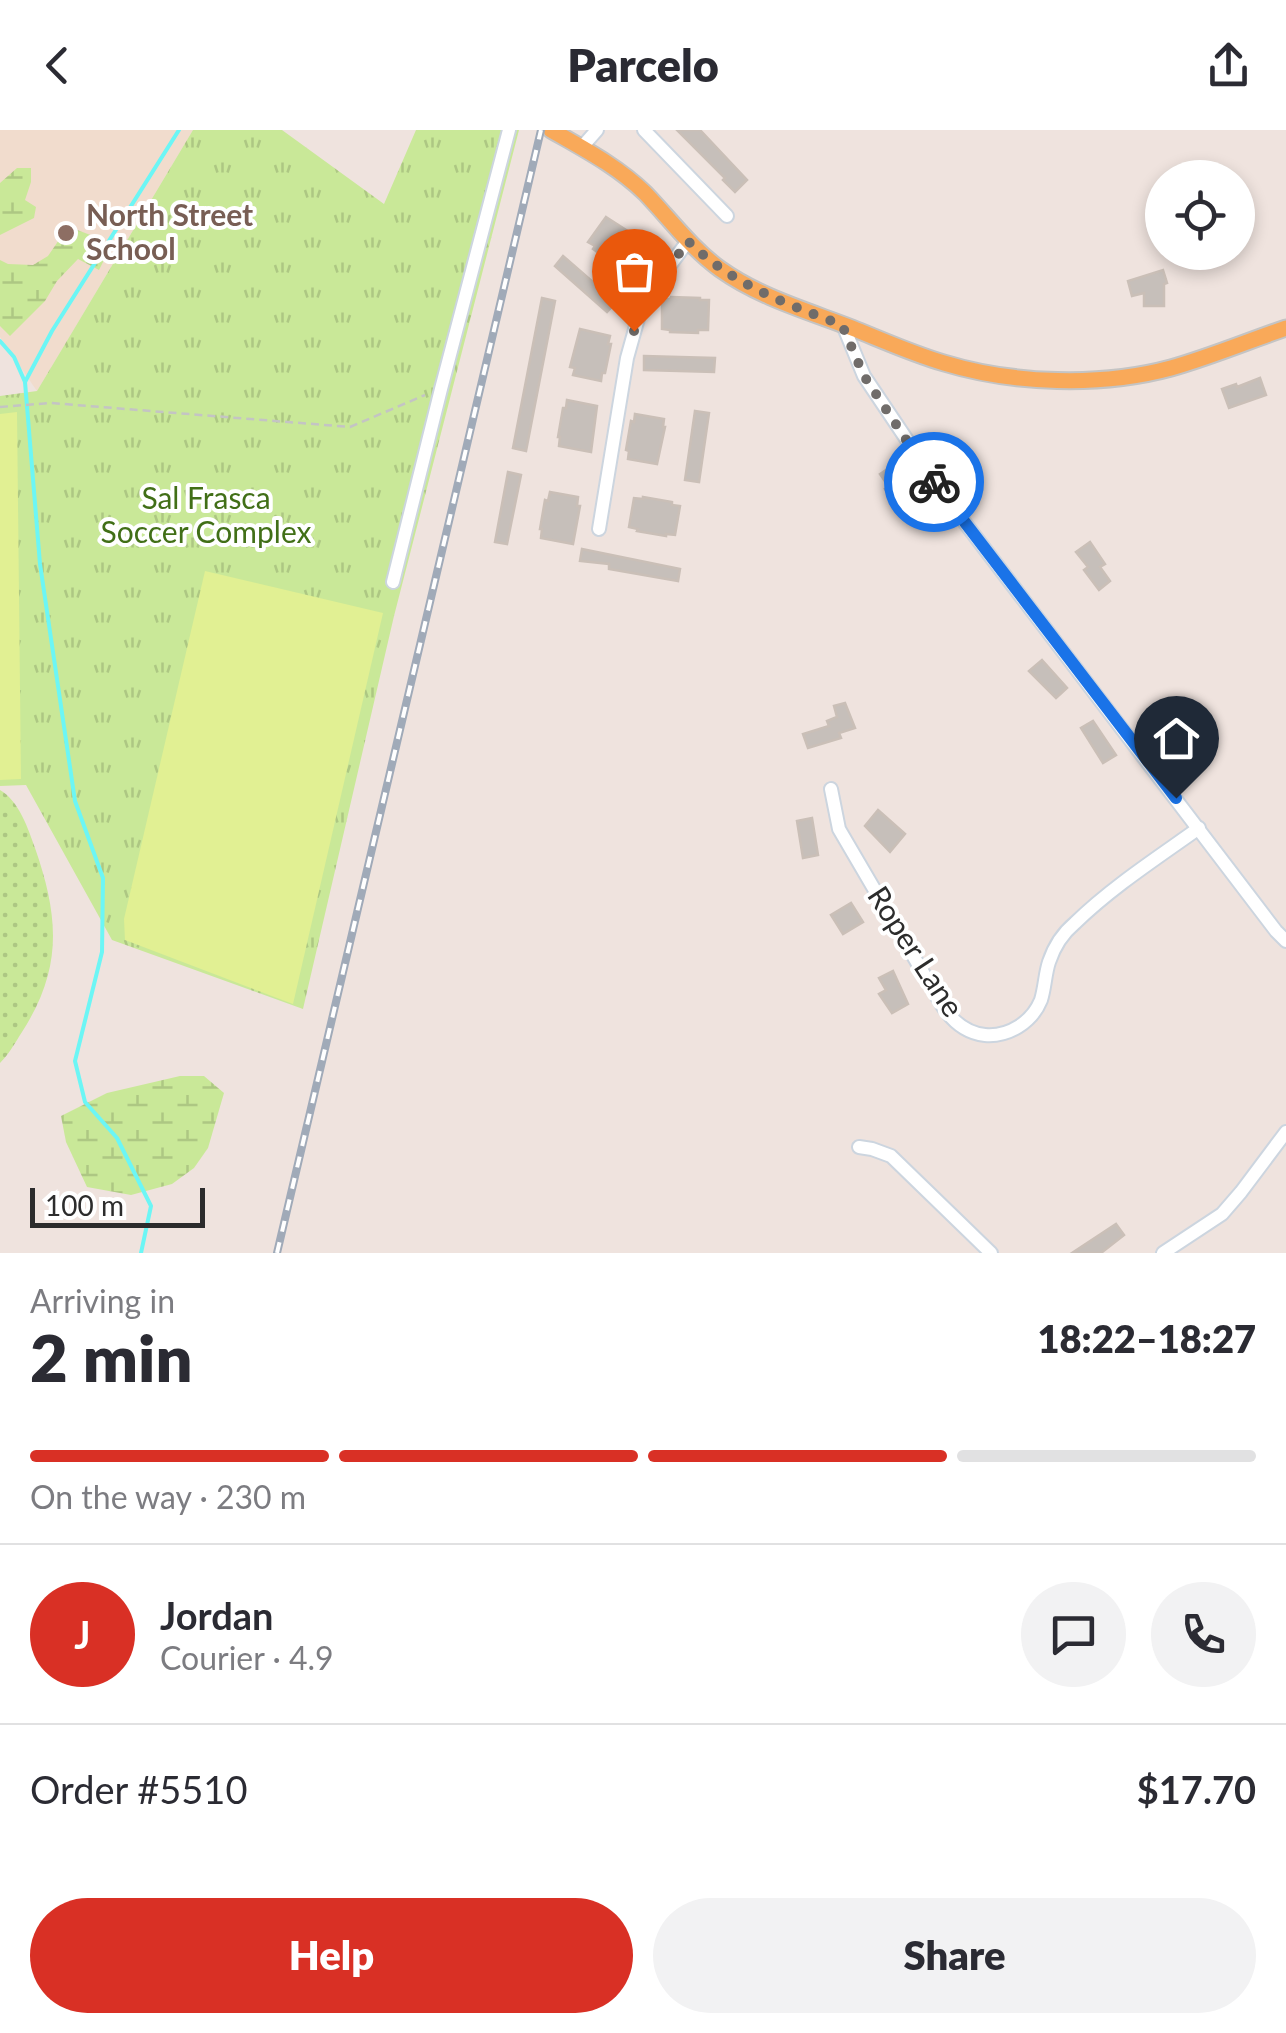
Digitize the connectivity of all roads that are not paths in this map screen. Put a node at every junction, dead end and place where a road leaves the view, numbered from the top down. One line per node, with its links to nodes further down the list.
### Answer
1 (509, 130): 11 (street)
2 (550, 130): 5 (main road)
3 (596, 130): 5 (street)
4 (644, 130): 6 (street)
5 (582, 147): 7 (main road)
6 (727, 216)
7 (688, 241): 8 (main road); 10 (street)
8 (842, 325): 9 (main road); 13 (street)
9 (1286, 328)
10 (599, 528)
11 (393, 582)
12 (831, 789): 13 (street, Roper Lane)
13 (1198, 828): 14 (street)
14 (1286, 941)
15 (1286, 1132): 18 (street)
16 (859, 1148): 17 (street)
17 (990, 1253)
18 (1163, 1253)

